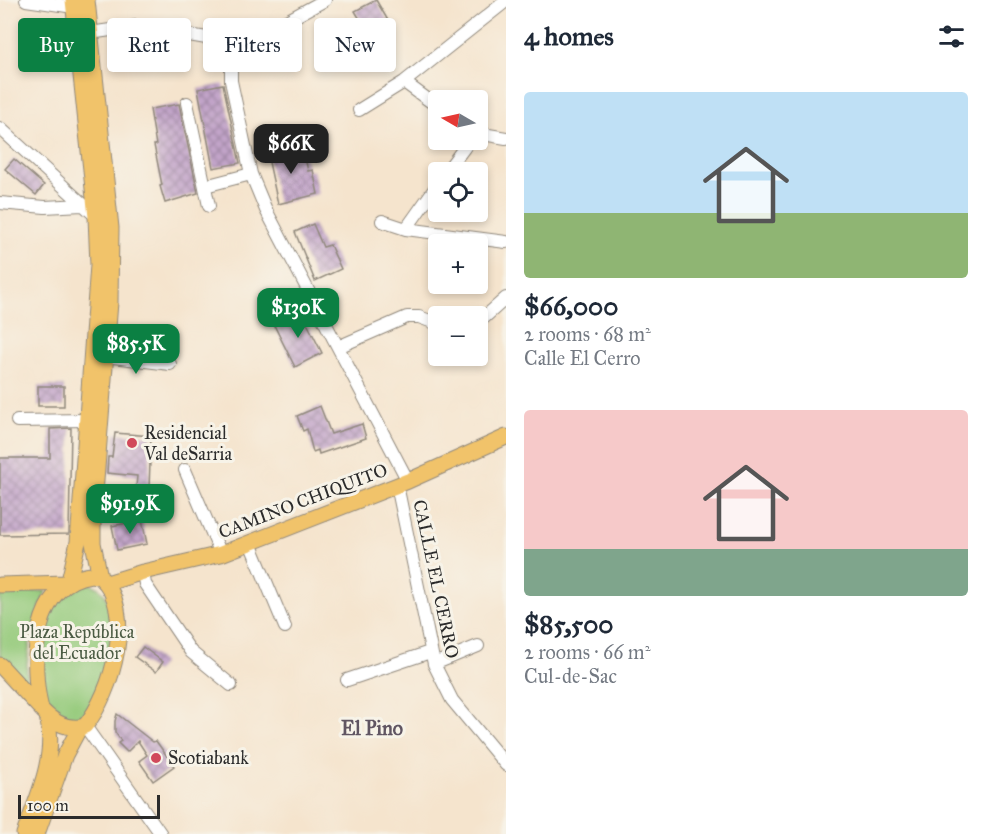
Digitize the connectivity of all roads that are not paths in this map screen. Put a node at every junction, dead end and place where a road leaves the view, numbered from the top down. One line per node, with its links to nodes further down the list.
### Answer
1 (26, 0): 4 (street)
2 (324, 0): 6 (street)
3 (506, 1): 11 (street)
4 (78, 2): 5 (main road); 24 (main road)
5 (84, 18)
6 (291, 18)
7 (95, 32): 8 (street)
8 (203, 37)
9 (94, 72): 26 (main road)
10 (231, 72): 18 (street, CALLE EL CERRO)
11 (404, 82): 12 (street); 14 (street)
12 (428, 100)
13 (187, 103): 19 (street)
14 (359, 110)
15 (0, 128): 22 (street)
16 (488, 136): 17 (street)
17 (506, 138)
18 (251, 174): 19 (street); 33 (street, CALLE EL CERRO)
19 (206, 186): 23 (street)
20 (428, 198): 27 (street)
21 (0, 203): 22 (street)
22 (82, 205): 24 (street)
23 (209, 206)
24 (96, 217): 26 (street); 31 (main road)
25 (382, 221): 27 (street)
26 (111, 228): 31 (main road)
27 (406, 229): 28 (street)
28 (506, 242)
29 (506, 298): 30 (street)
30 (488, 314)
31 (102, 315): 34 (main road); 36 (main road)
32 (428, 320): 33 (street)
33 (338, 347): 40 (street, CALLE EL CERRO)
34 (105, 356): 35 (street); 44 (main road)
35 (170, 364)
36 (88, 420): 37 (street); 45 (main road)
37 (17, 421)
38 (506, 437): 40 (main road, CAMINO CHIQUITO)
39 (185, 470): 42 (street)
40 (403, 483): 41 (main road, CAMINO CHIQUITO); 49 (street, CALLE EL CERRO)
41 (250, 543): 42 (main road, CAMINO CHIQUITO); 47 (street)
42 (221, 554): 43 (main road, CAMINO CHIQUITO)
43 (143, 572): 44 (main road, CAMINO CHIQUITO); 52 (street)
44 (104, 580): 45 (main road); 54 (main road)
45 (68, 582): 46 (main road); 53 (main road)
46 (0, 585)
47 (285, 627)
48 (478, 646): 49 (street)
49 (432, 658): 51 (street); 55 (street, CALLE EL CERRO)
50 (0, 668): 53 (main road)
51 (347, 680)
52 (231, 685)
53 (44, 712): 54 (main road); 56 (main road)
54 (82, 726): 57 (main road); 58 (street)
55 (506, 765)
56 (24, 834)
57 (37, 834)
58 (161, 834)

